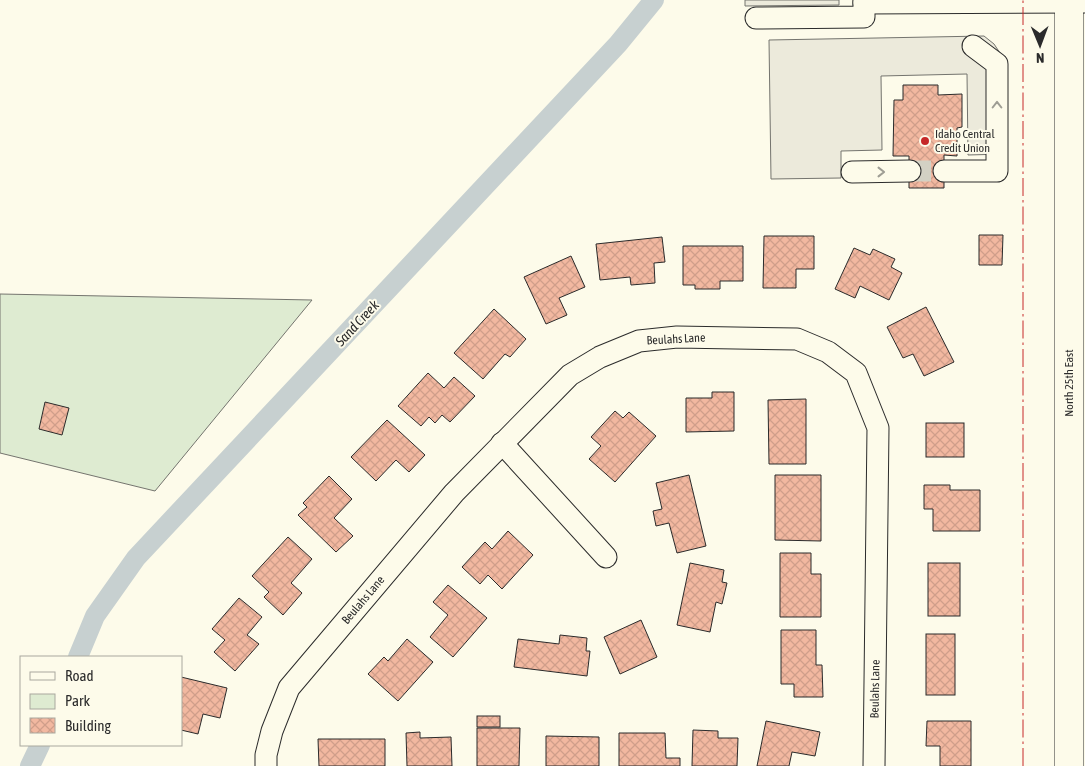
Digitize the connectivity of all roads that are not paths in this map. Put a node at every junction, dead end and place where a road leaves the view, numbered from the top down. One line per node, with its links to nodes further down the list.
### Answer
1 (864, 1): 2 (street); 4 (street)
2 (972, 1): 3 (street)
3 (1074, 2): 9 (main road, North 25th East)
4 (756, 18)
5 (973, 46): 6 (street, one-way to 5)
6 (944, 171)
7 (852, 172): 8 (street, one-way to 8)
8 (910, 172)
9 (1077, 431): 14 (main road, North 25th East)
10 (502, 443): 11 (street); 12 (street, Beulahs Lane); 13 (street, Beulahs Lane)
11 (606, 557)
12 (266, 766)
13 (874, 766)
14 (1069, 766)

